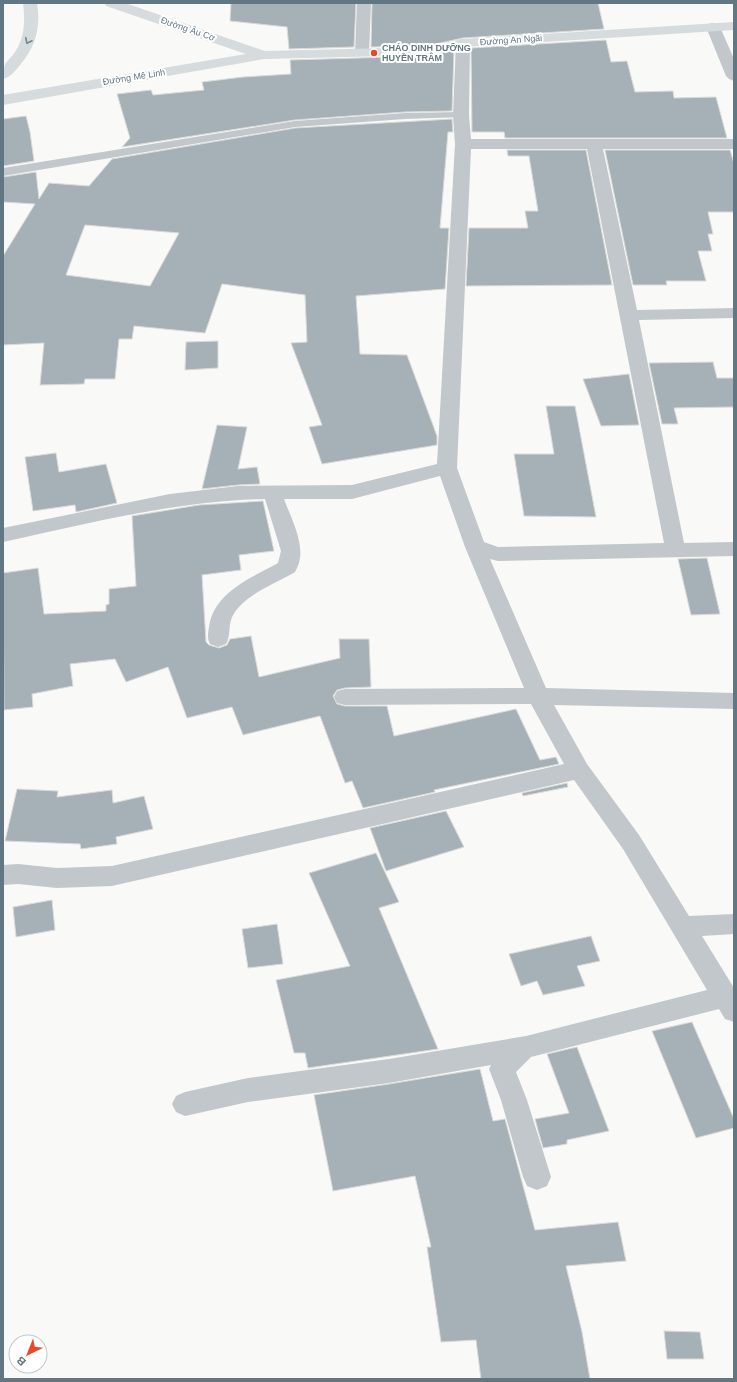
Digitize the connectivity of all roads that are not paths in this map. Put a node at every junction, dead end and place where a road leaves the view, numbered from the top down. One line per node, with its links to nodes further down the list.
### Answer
1 (30, 3): 9 (main road, one-way to 9)
2 (111, 3): 8 (main road, Đường Âu Cơ)
3 (364, 3): 7 (street)
4 (734, 26): 5 (main road, Đường An Ngãi)
5 (713, 27): 6 (main road, Đường An Ngãi); 10 (street)
6 (463, 43): 7 (main road, Đường An Ngãi); 12 (street)
7 (362, 53): 8 (main road, Đường An Ngãi)
8 (264, 55): 11 (main road, Đường Mê Linh)
9 (3, 74)
10 (734, 76)
11 (3, 100)
12 (461, 115): 13 (street); 16 (lane)
13 (463, 144): 14 (street); 19 (street)
14 (594, 144): 15 (street); 18 (street)
15 (734, 144)
16 (3, 172)
17 (734, 313): 18 (street)
18 (629, 315): 24 (street)
19 (447, 468): 20 (street); 22 (street)
20 (272, 492): 21 (street); 25 (street)
21 (3, 535)
22 (475, 547): 24 (street); 26 (street)
23 (734, 548): 24 (street)
24 (675, 550)
25 (218, 639)
26 (538, 696): 27 (street); 28 (street); 29 (street)
27 (345, 697)
28 (734, 701)
29 (579, 770): 30 (street); 32 (street)
30 (3, 875)
31 (734, 924): 32 (street)
32 (682, 927): 33 (street)
33 (730, 1004): 34 (street)
34 (525, 1047): 35 (street); 36 (street)
35 (185, 1104)
36 (537, 1177)

